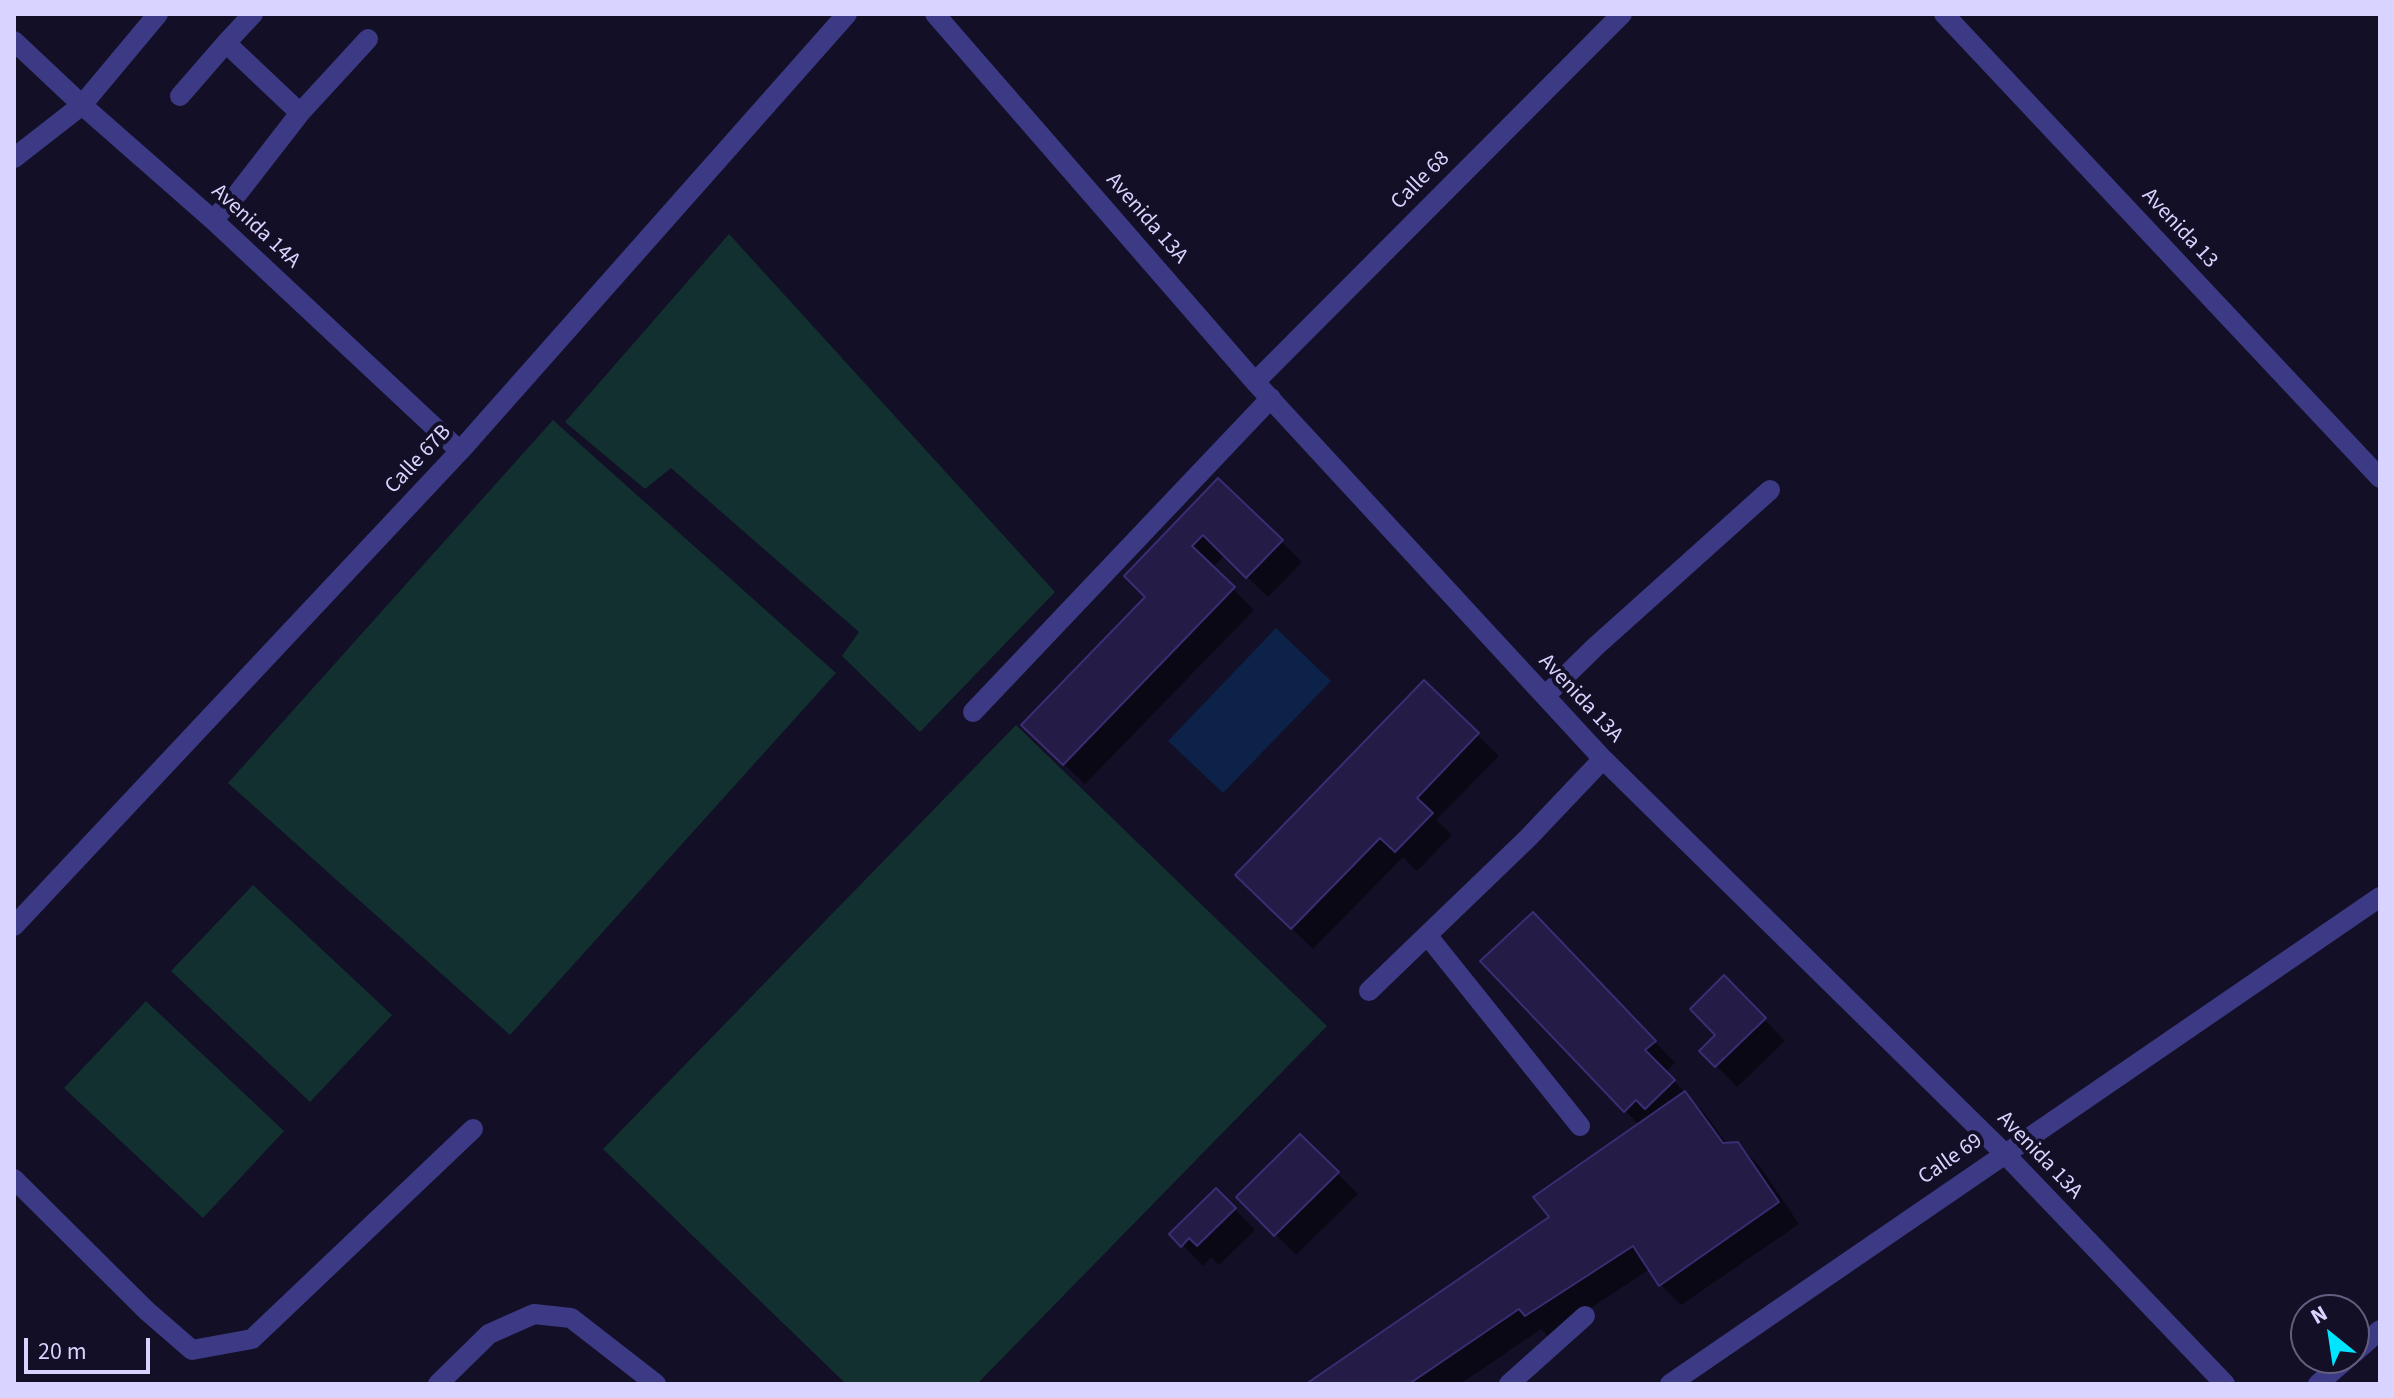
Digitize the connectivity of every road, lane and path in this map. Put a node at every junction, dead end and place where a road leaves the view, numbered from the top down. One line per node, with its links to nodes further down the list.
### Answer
1 (158, 14): 11 (street)
2 (253, 14): 9 (street)
3 (847, 14): 17 (street, Calle 67B)
4 (935, 14): 15 (street, Avenida 13A)
5 (1622, 14): 15 (street, Calle 68)
6 (1944, 14): 18 (street, Avenida 13)
7 (368, 39): 12 (street)
8 (14, 41): 11 (street, Avenida 14A)
9 (226, 43): 10 (street); 12 (street)
10 (180, 96)
11 (82, 105): 13 (street); 14 (street, Avenida 14A)
12 (300, 113): 14 (street)
13 (14, 158)
14 (213, 220): 17 (street, Avenida 14A)
15 (1255, 382): 16 (street, Avenida 13A)
16 (1271, 398): 20 (street, Avenida 13A); 21 (street)
17 (460, 451): 24 (street, Calle 67B)
18 (2380, 478)
19 (1770, 490): 20 (street)
20 (1545, 696): 22 (street, Avenida 13A)
21 (973, 712)
22 (1603, 759): 25 (street); 29 (street, Avenida 13A)
23 (2380, 897): 29 (street, Calle 69)
24 (14, 926)
25 (1427, 935): 26 (street); 27 (street)
26 (1369, 991)
27 (1580, 1126)
28 (473, 1129): 30 (street)
29 (2004, 1153): 35 (street, Calle 69); 36 (street, Avenida 13A)
30 (14, 1179)
31 (1585, 1316): 34 (street)
32 (438, 1384): 33 (street)
33 (656, 1384)
34 (1509, 1384)
35 (1670, 1384)
36 (2225, 1384)

